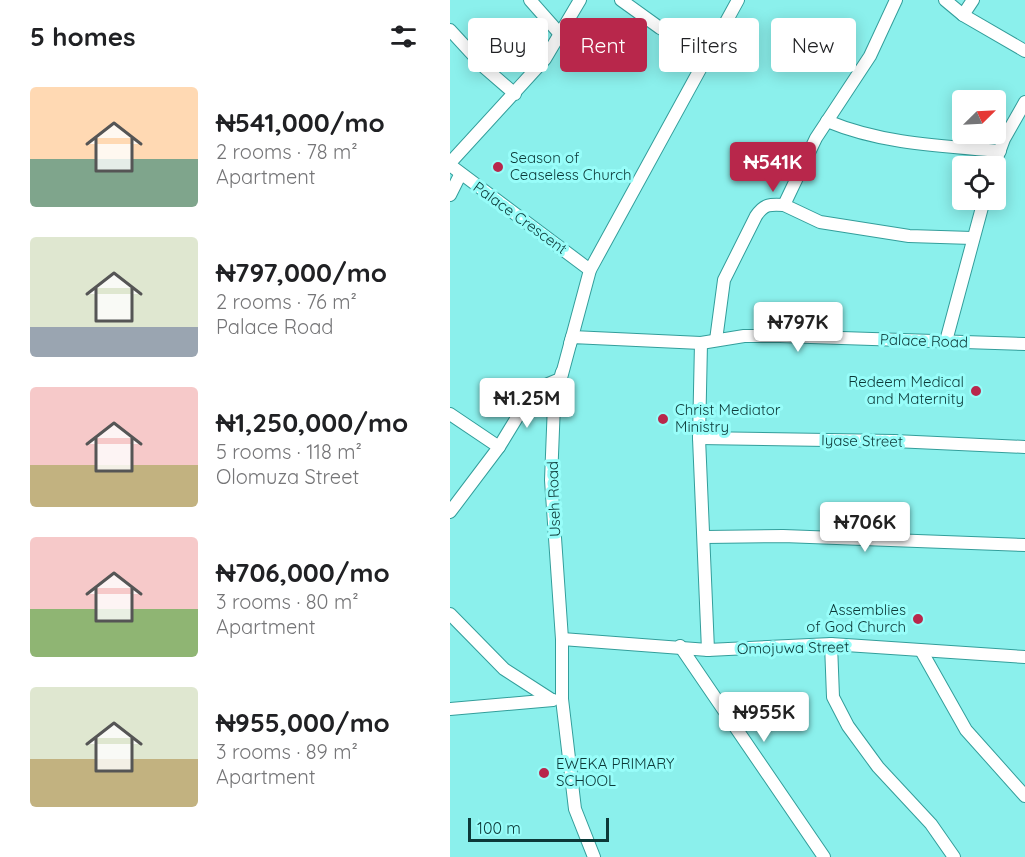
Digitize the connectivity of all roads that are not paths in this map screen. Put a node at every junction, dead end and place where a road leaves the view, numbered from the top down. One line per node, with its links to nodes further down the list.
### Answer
1 (530, 0): 13 (street)
2 (580, 0): 9 (street)
3 (621, 0): 11 (street)
4 (738, 0): 10 (street, Useh Road)
5 (896, 0): 18 (street)
6 (945, 0): 8 (street)
7 (973, 0): 8 (street)
8 (963, 15): 14 (street)
9 (569, 18)
10 (728, 18)
11 (659, 27)
12 (450, 30): 16 (street)
13 (560, 34): 16 (street)
14 (1025, 51)
15 (699, 72): 27 (street, Useh Road)
16 (515, 94): 21 (street)
17 (1025, 102): 19 (street)
18 (827, 122): 19 (street); 24 (street)
19 (1000, 151): 20 (street)
20 (998, 156)
21 (450, 164): 22 (street, Palace Crescent)
22 (460, 175): 23 (street); 27 (street, Palace Crescent)
23 (450, 195)
24 (784, 205): 26 (street); 29 (street)
25 (981, 210): 26 (street)
26 (972, 238): 30 (street)
27 (590, 270): 28 (street, Useh Road)
28 (572, 337): 31 (street, Palace Road); 35 (street); 41 (street, Useh Road)
29 (716, 340): 30 (street, Palace Road); 31 (street, Palace Road)
30 (946, 342): 32 (street, Palace Road)
31 (701, 343): 34 (street)
32 (1025, 344)
33 (450, 414): 35 (street)
34 (699, 438): 36 (street, Iyase Street); 38 (street)
35 (499, 447): 37 (street)
36 (1025, 447)
37 (450, 512)
38 (705, 537): 39 (street); 44 (street)
39 (1025, 545)
40 (450, 614): 47 (street)
41 (562, 639): 43 (street, Omojuwa Street); 47 (street, Useh Road)
42 (831, 644): 44 (street, Omojuwa Street); 45 (street, Omojuwa Street); 52 (street)
43 (680, 646): 44 (street, Omojuwa Street); 51 (street)
44 (708, 650)
45 (921, 652): 46 (street, Omojuwa Street); 49 (street)
46 (1025, 657)
47 (557, 700): 48 (street); 50 (street, Useh Road)
48 (450, 709)
49 (1025, 796)
50 (594, 857)
51 (824, 857)
52 (954, 857)

